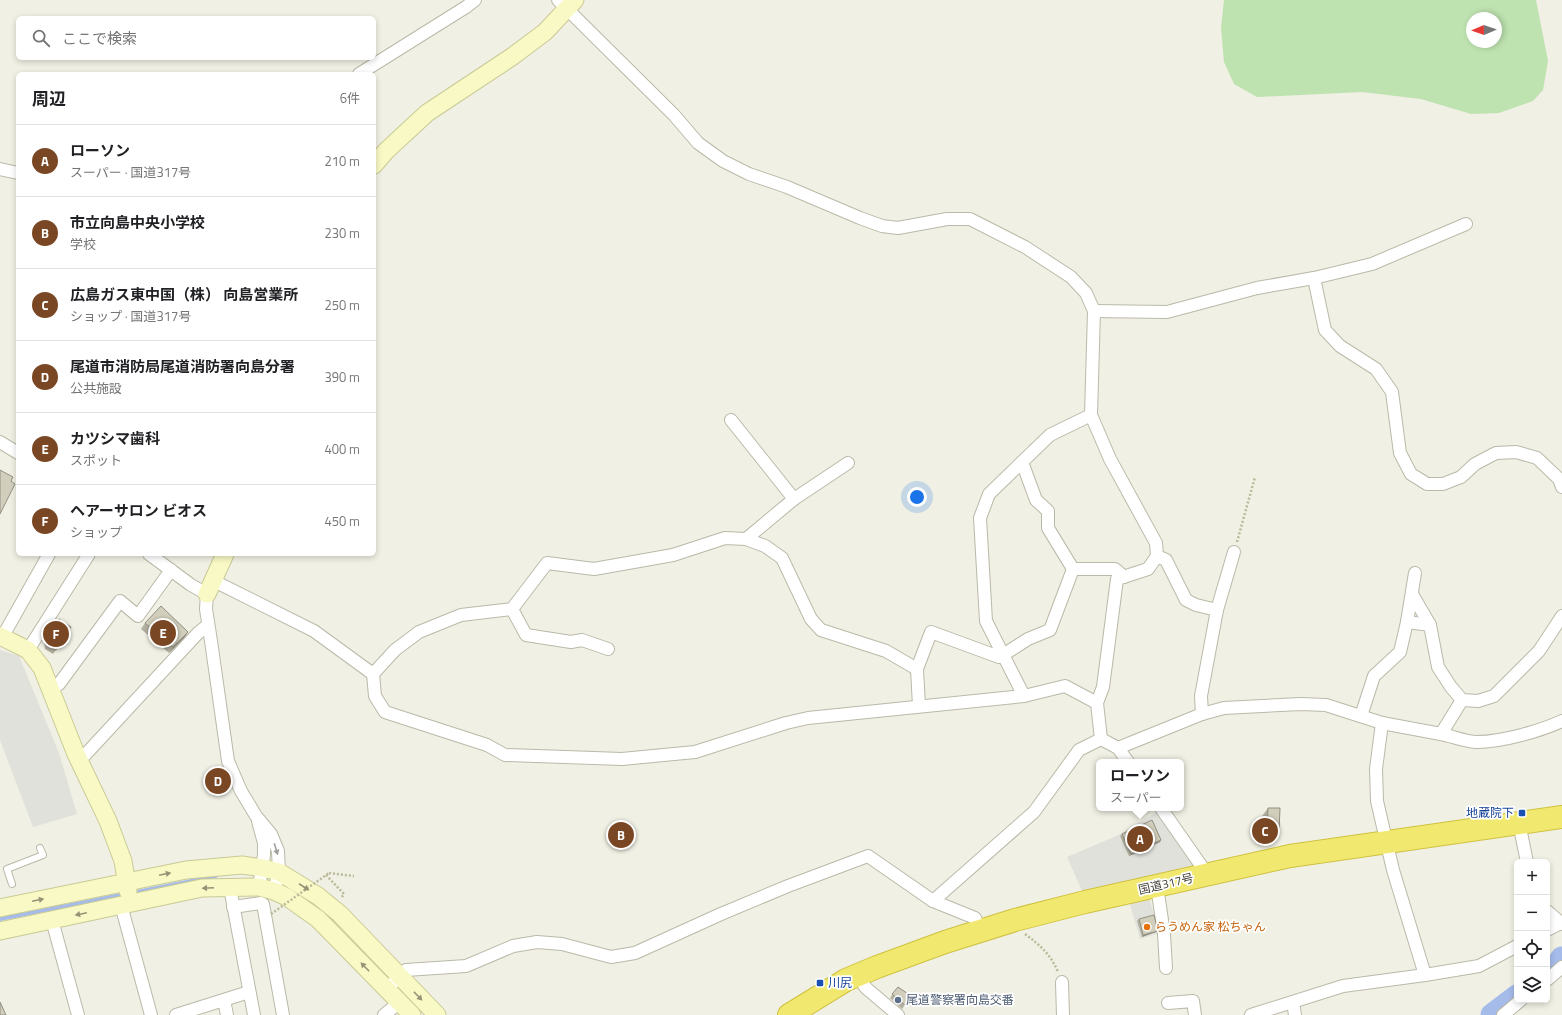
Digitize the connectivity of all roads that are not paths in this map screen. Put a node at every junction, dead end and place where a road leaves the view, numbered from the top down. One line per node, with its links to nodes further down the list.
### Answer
1 (475, 0): 3 (street)
2 (567, 3): 4 (street); 9 (street)
3 (362, 72)
4 (376, 163)
5 (0, 169): 6 (street)
6 (16, 173)
7 (1466, 224): 8 (street)
8 (1314, 278): 9 (street); 16 (street)
9 (1094, 311): 10 (street)
10 (1090, 415): 14 (street); 24 (street)
11 (731, 420): 17 (street)
12 (0, 442): 13 (street)
13 (16, 452)
14 (1022, 462): 25 (street); 40 (street)
15 (848, 463): 17 (street)
16 (1562, 488)
17 (794, 499): 18 (street)
18 (746, 539): 31 (street); 41 (street)
19 (1234, 552): 32 (street)
20 (48, 556): 37 (street)
21 (88, 556): 39 (street)
22 (152, 556): 26 (street)
23 (224, 556): 29 (street)
24 (1158, 556): 28 (street); 32 (street)
25 (1073, 569): 28 (street); 40 (street)
26 (171, 570): 29 (street); 43 (street)
27 (1415, 573): 30 (street)
28 (1124, 577): 46 (street)
29 (209, 587): 35 (street); 42 (street)
30 (1412, 594): 34 (street); 36 (street)
31 (512, 609): 38 (street); 42 (street)
32 (1217, 610): 48 (street)
33 (1562, 616): 45 (street)
34 (1407, 622): 36 (street); 49 (street)
35 (208, 625): 55 (street); 64 (street)
36 (1430, 625): 45 (street)
37 (1, 636): 39 (street)
38 (608, 649)
39 (28, 650): 43 (street)
40 (1003, 655): 41 (street); 44 (street)
41 (917, 669): 47 (street)
42 (373, 674): 47 (street)
43 (50, 690): 55 (street)
44 (1024, 696): 46 (street); 47 (street)
45 (1462, 700): 52 (street)
46 (1097, 703): 53 (street)
47 (919, 706)
48 (1202, 714): 49 (street); 54 (street)
49 (1361, 716): 51 (street)
50 (1562, 721): 52 (street)
51 (1382, 723): 52 (street); 60 (street)
52 (1441, 734)
53 (1101, 739): 54 (street); 72 (street)
54 (1118, 748): 56 (street)
55 (76, 754): 67 (street)
56 (1126, 759)
57 (1163, 811): 66 (street)
58 (1562, 817): 59 (highway, 国道317号)
59 (1519, 823): 60 (highway, 国道317号); 62 (street)
60 (1387, 842): 66 (highway, 国道317号); 86 (street)
61 (40, 848): 63 (lane)
62 (1526, 859)
63 (7, 869): 65 (lane); 68 (lane)
64 (271, 870): 67 (street, one-way to 64); 71 (street); 87 (street, one-way to 87)
65 (0, 872)
66 (1208, 874): 69 (highway, 国道317号)
67 (126, 882): 73 (street); 75 (street, one-way to 67)
68 (12, 884)
69 (1157, 886): 81 (highway, 国道317号); 83 (street)
70 (230, 888): 71 (street); 73 (street, one-way to 73); 74 (street)
71 (266, 889): 90 (street, one-way to 71)
72 (933, 901): 81 (street); 87 (street)
73 (126, 904): 77 (street, one-way to 77); 98 (street)
74 (233, 907): 91 (street); 102 (street)
75 (0, 908)
76 (1550, 914): 78 (street)
77 (52, 920): 80 (street); 97 (street)
78 (1561, 923): 79 (street)
79 (1550, 928)
80 (0, 931)
81 (980, 931): 85 (highway, 国道317号)
82 (1514, 948): 86 (street)
83 (1166, 968)
84 (1562, 968): 88 (street)
85 (857, 975): 106 (highway, 国道317号); 107 (street)
86 (1425, 975): 95 (street)
87 (400, 977): 90 (street); 105 (street, one-way to 105)
88 (1550, 978)
89 (1062, 982): 108 (street)
90 (387, 989): 93 (street)
91 (250, 992): 92 (street); 101 (street)
92 (224, 1000): 99 (street); 100 (street)
93 (400, 1002): 103 (street); 104 (street)
94 (1168, 1002): 109 (street)
95 (1293, 1002): 110 (street); 111 (street)
96 (1517, 1003): 112 (street)
97 (78, 1015)
98 (151, 1015)
99 (176, 1015)
100 (227, 1015)
101 (254, 1015)
102 (283, 1015)
103 (384, 1015)
104 (412, 1015)
105 (436, 1015)
106 (789, 1015)
107 (898, 1015)
108 (1063, 1015)
109 (1195, 1015)
110 (1251, 1015)
111 (1295, 1015)
112 (1503, 1015)

